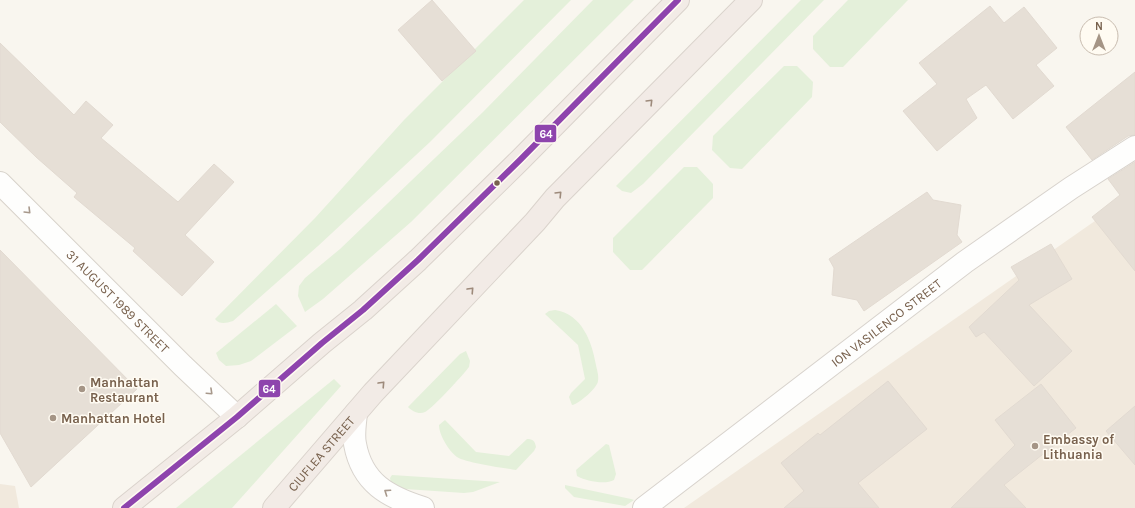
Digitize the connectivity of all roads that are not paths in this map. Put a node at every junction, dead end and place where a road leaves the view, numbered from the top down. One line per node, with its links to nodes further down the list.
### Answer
1 (678, 0): 6 (highway)
2 (751, 0): 5 (highway, CIUFLEA STREET, one-way to 2)
3 (1135, 147): 10 (street, ION VASILENCO STREET)
4 (0, 183): 6 (street, 31 AUGUST 1989 STREET, one-way to 6)
5 (356, 413): 8 (highway, CIUFLEA STREET); 9 (street, one-way to 5)
6 (237, 417): 7 (highway)
7 (124, 508)
8 (274, 508)
9 (423, 508)
10 (644, 508)

